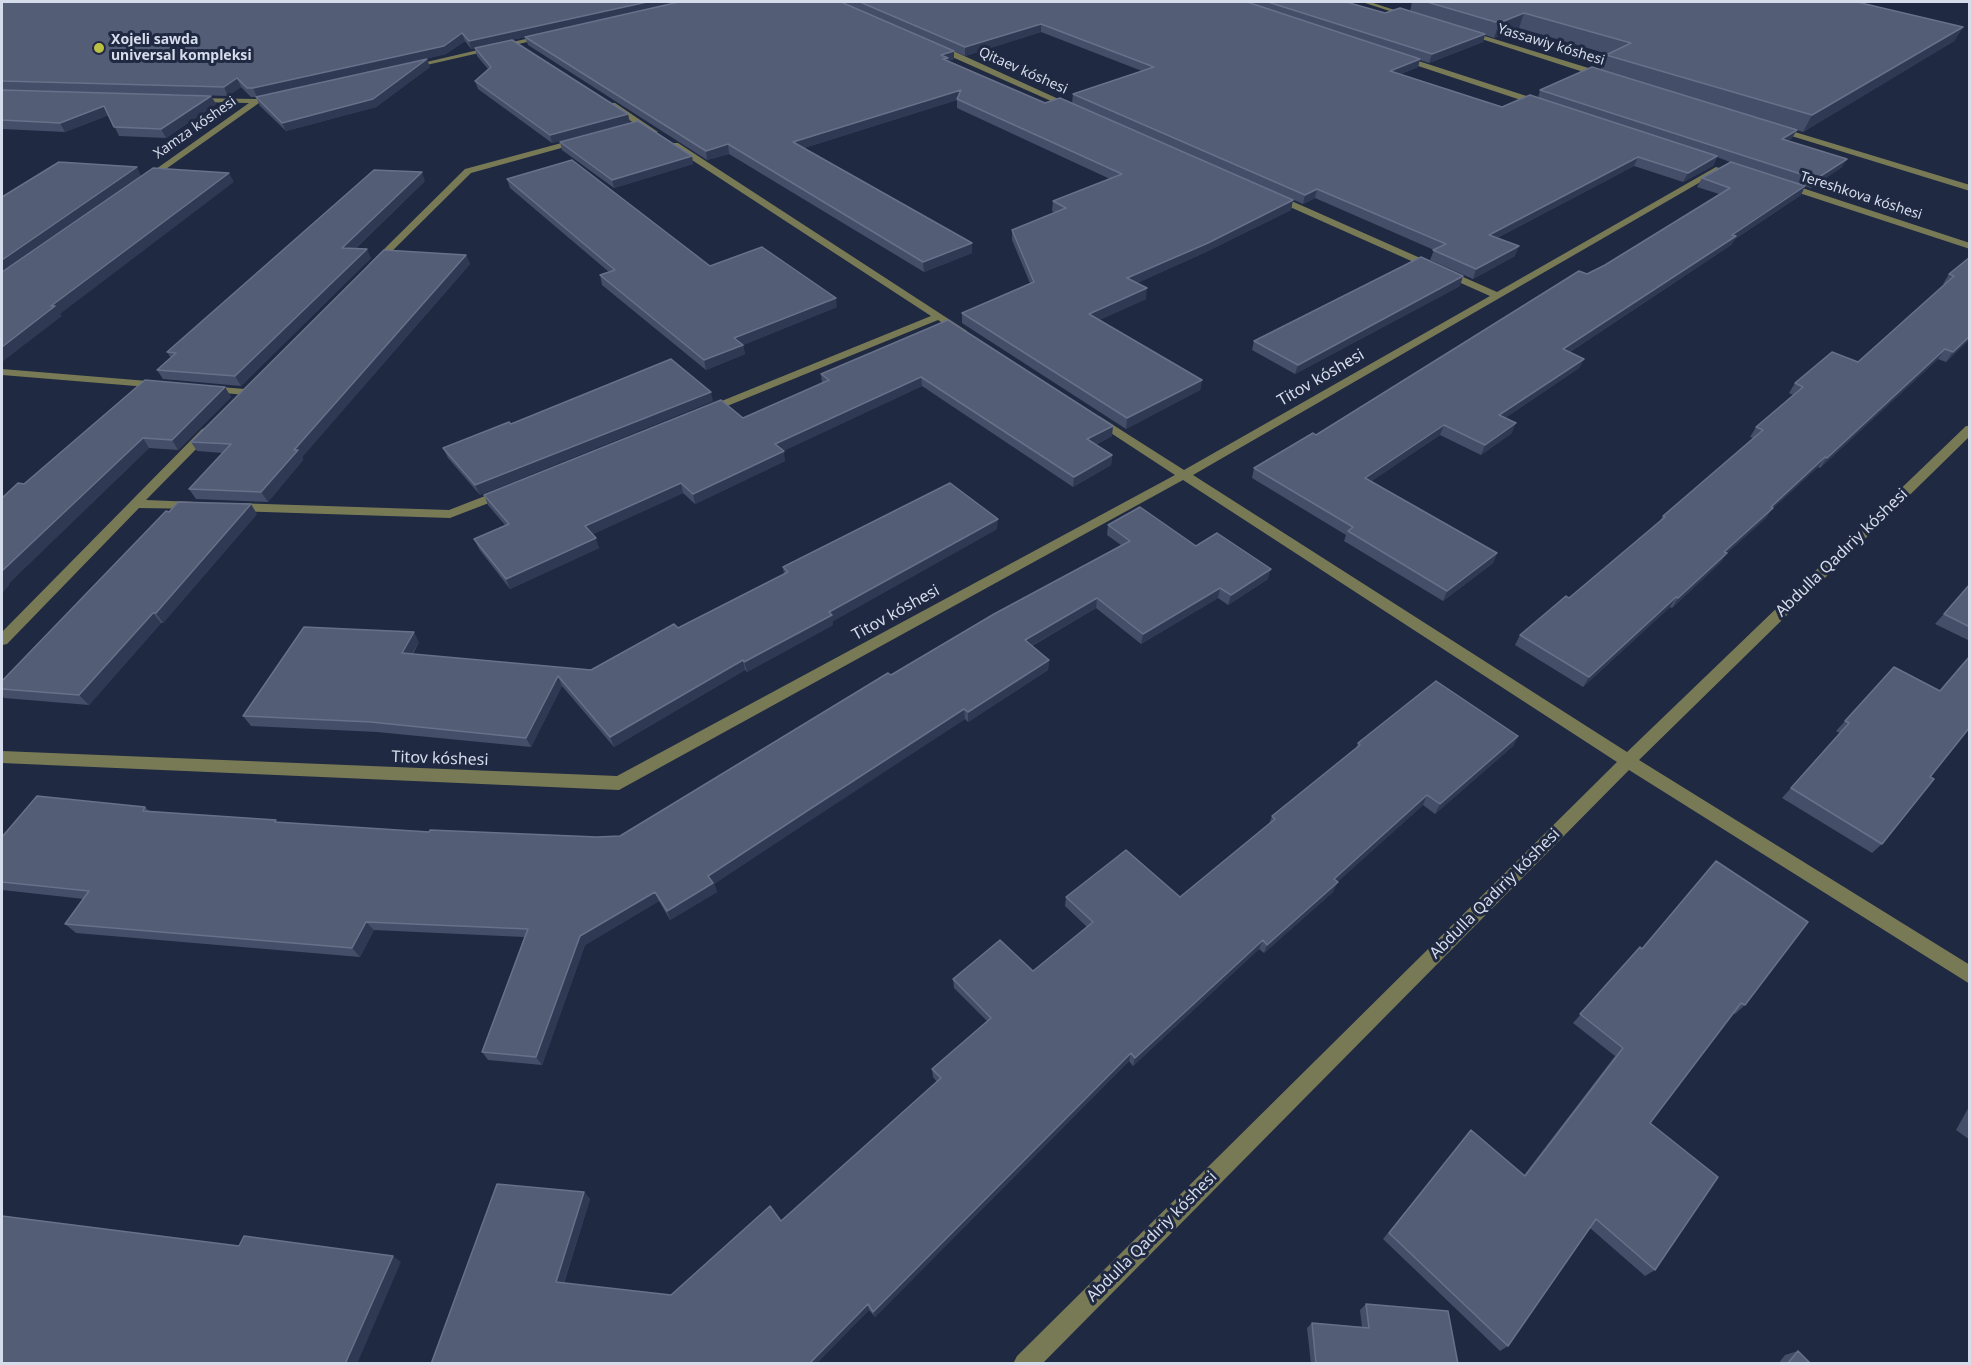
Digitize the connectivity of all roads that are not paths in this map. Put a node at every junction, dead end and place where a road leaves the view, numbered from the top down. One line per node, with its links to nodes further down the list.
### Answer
1 (1365, 2): 2 (street)
2 (1421, 19)
3 (1456, 30): 10 (street, Yassawiy kóshesi)
4 (561, 33): 6 (street)
5 (921, 40): 16 (street, Qitaev kóshesi)
6 (516, 43): 8 (street); 9 (street)
7 (1390, 54): 15 (street)
8 (535, 55)
9 (403, 68)
10 (1619, 80)
11 (291, 94): 14 (street)
12 (187, 99): 14 (street)
13 (603, 99): 27 (street)
14 (257, 101): 21 (street, Xamza kóshesi)
15 (1547, 106)
16 (1084, 112)
17 (1764, 125): 22 (street)
18 (595, 136): 25 (street)
19 (1719, 163): 26 (street, Titov kóshesi)
20 (1770, 180): 24 (street, Tereshkova kóshesi)
21 (139, 184)
22 (1970, 188)
23 (1269, 195): 26 (street)
24 (1970, 246)
25 (369, 269)
26 (1498, 296): 37 (street, Titov kóshesi)
27 (939, 316): 28 (street); 34 (street)
28 (978, 342)
29 (2, 372): 30 (street)
30 (176, 386)
31 (199, 388): 32 (street)
32 (245, 392)
33 (1086, 411): 37 (street)
34 (694, 415)
35 (214, 424): 39 (street)
36 (1970, 429): 42 (street, Abdulla Qadıriy kóshesi)
37 (1184, 475): 41 (street, Titov kóshesi); 42 (street)
38 (517, 487): 39 (street)
39 (135, 504): 40 (street)
40 (2, 640)
41 (2, 757)
42 (1628, 761): 43 (street); 44 (street, Abdulla Qadıriy kóshesi)
43 (1970, 976)
44 (1026, 1364)

